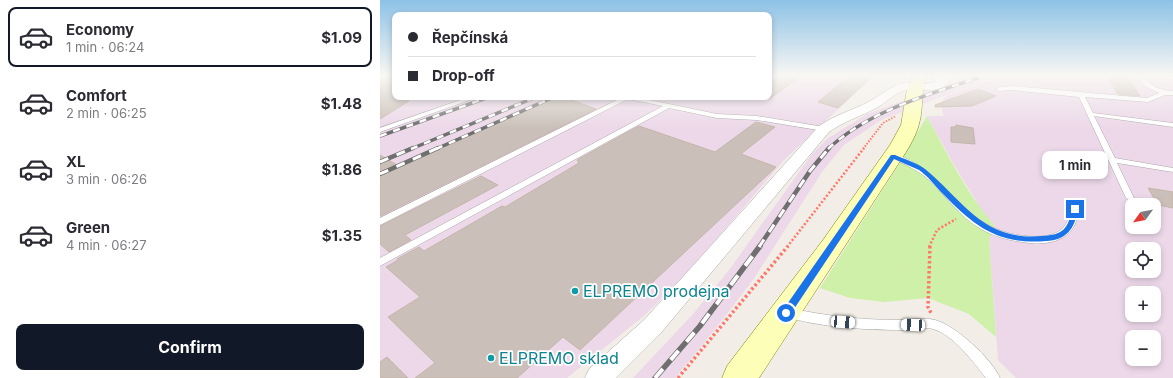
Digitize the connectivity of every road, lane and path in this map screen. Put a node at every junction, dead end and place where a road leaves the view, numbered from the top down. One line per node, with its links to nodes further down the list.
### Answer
1 (893, 93): 14 (street)
2 (916, 93): 16 (street)
3 (1058, 93): 6 (lane)
4 (1164, 93): 5 (lane); 6 (lane)
5 (1173, 93)
6 (1081, 95): 12 (lane)
7 (466, 100): 15 (lane)
8 (622, 100): 22 (lane)
9 (641, 100): 10 (lane)
10 (668, 106): 14 (lane); 23 (lane)
11 (899, 113): 27 (path)
12 (1091, 114): 13 (lane); 17 (lane)
13 (1173, 125)
14 (824, 129): 26 (street)
15 (380, 130)
16 (893, 156): 21 (lane); 24 (street)
17 (1112, 160): 18 (lane); 19 (lane)
18 (1173, 170)
19 (1130, 198)
20 (1075, 209): 21 (lane)
21 (968, 215): 25 (path)
22 (380, 222)
23 (380, 262)
24 (786, 313): 25 (lane); 28 (street)
25 (934, 324): 29 (lane)
26 (598, 378)
27 (678, 378)
28 (738, 378)
29 (994, 378)

